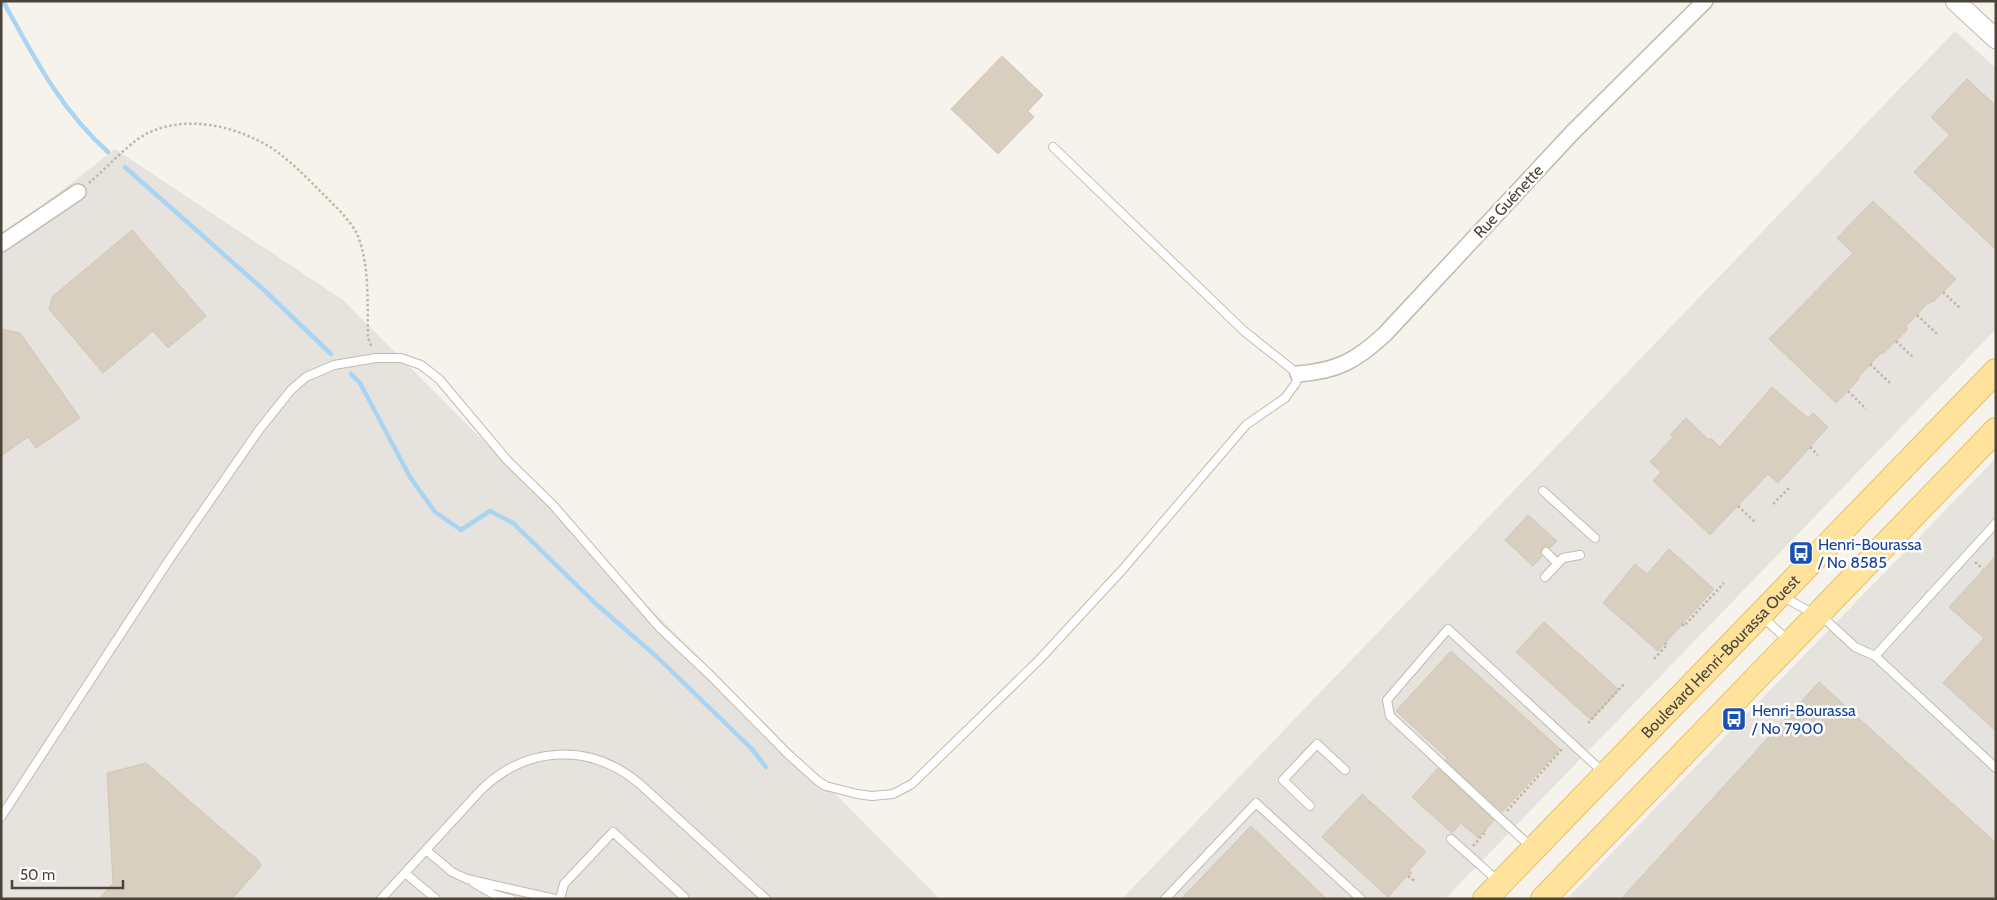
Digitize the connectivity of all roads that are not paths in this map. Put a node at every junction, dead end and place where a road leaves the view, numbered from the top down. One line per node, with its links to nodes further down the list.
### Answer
1 (1705, 1): 8 (street, Rue Guénette)
2 (1955, 1): 3 (street)
3 (1996, 39)
4 (1052, 147): 8 (lane)
5 (78, 192): 6 (street)
6 (1, 244)
7 (1996, 371): 17 (main road, Boulevard Henri-Bourassa Ouest)
8 (1298, 374): 26 (lane)
9 (1996, 430): 19 (main road)
10 (1542, 491): 12 (lane)
11 (1996, 523): 21 (lane)
12 (1595, 538)
13 (1546, 552): 15 (lane)
14 (1580, 555): 15 (lane)
15 (1557, 563): 16 (lane)
16 (1545, 577)
17 (1780, 594): 18 (main road, Boulevard Henri-Bourassa Ouest); 19 (lane)
18 (1760, 615): 20 (lane); 24 (main road, Boulevard Henri-Bourassa Ouest)
19 (1816, 616): 20 (main road); 21 (lane)
20 (1790, 642): 33 (main road)
21 (1875, 656): 22 (lane)
22 (1996, 768)
23 (1345, 770): 25 (lane)
24 (1605, 774): 28 (main road, Boulevard Henri-Bourassa Ouest); 28 (lane)
25 (1310, 806)
26 (1, 817)
27 (1451, 839): 32 (lane)
28 (1534, 849): 32 (main road, Boulevard Henri-Bourassa Ouest)
29 (426, 850): 30 (lane); 31 (lane); 40 (lane)
30 (405, 873): 34 (lane); 35 (lane)
31 (467, 879): 36 (lane); 37 (lane)
32 (1493, 891)
33 (1550, 897)
34 (381, 899)
35 (436, 899)
36 (511, 899)
37 (556, 899)
38 (560, 899): 39 (lane)
39 (682, 899)
40 (766, 899)
41 (1165, 899): 42 (lane)
42 (1360, 899)

